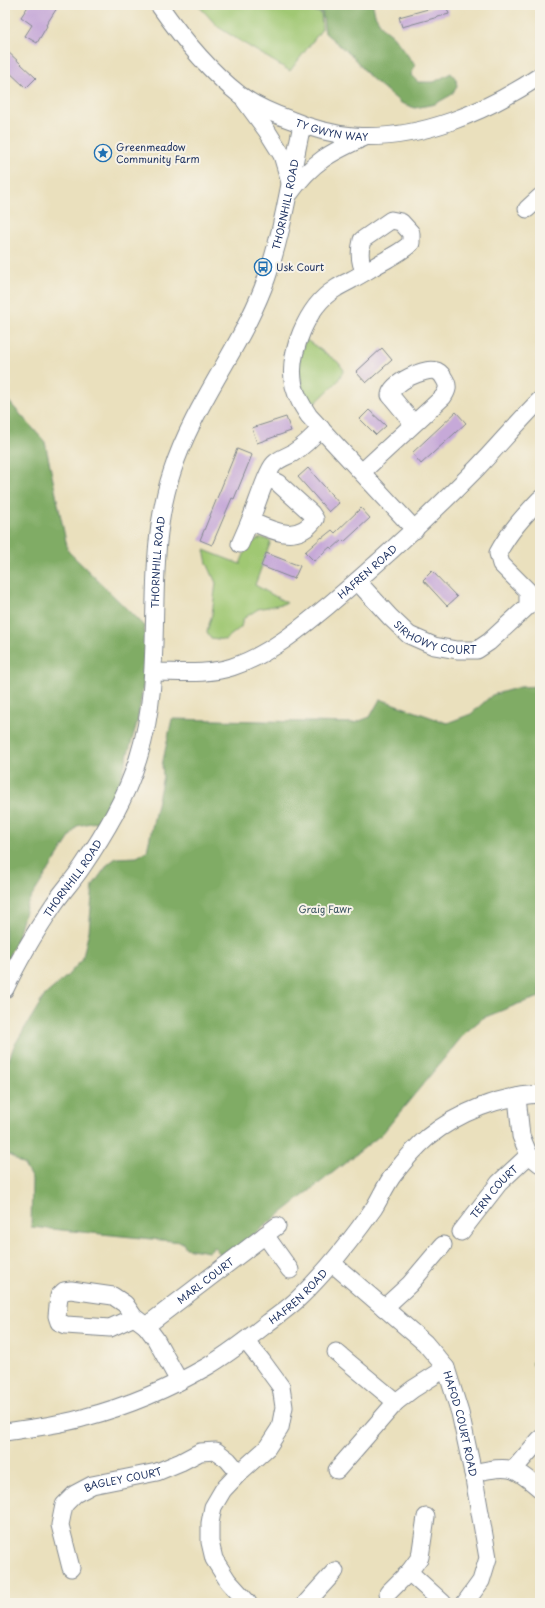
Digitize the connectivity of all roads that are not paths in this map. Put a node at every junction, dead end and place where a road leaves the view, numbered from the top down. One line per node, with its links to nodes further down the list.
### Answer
1 (159, 5): 3 (street, TY GWYN WAY)
2 (540, 76): 5 (street, TY GWYN WAY)
3 (241, 96): 4 (street, TY GWYN WAY); 6 (street)
4 (302, 124): 5 (street, TY GWYN WAY); 6 (street, THORNHILL ROAD)
5 (367, 136): 6 (street)
6 (289, 190): 20 (street, THORNHILL ROAD)
7 (540, 197): 8 (street)
8 (527, 209)
9 (366, 272): 12 (street)
10 (540, 400): 17 (street, HAFREN ROAD)
11 (414, 424): 13 (street)
12 (321, 428): 13 (street); 14 (street)
13 (362, 472): 17 (street)
14 (268, 478): 16 (street); 16 (street)
15 (540, 499): 19 (street, SIRHOWY COURT)
16 (250, 522): 18 (street)
17 (414, 530): 19 (street, HAFREN ROAD)
18 (240, 544)
19 (358, 581): 20 (street, HAFREN ROAD)
20 (154, 672): 21 (street, THORNHILL ROAD)
21 (5, 989)
22 (540, 1094): 23 (street, HAFREN ROAD)
23 (517, 1097): 24 (street, TERN COURT); 27 (street, HAFREN ROAD)
24 (535, 1160): 25 (street, TERN COURT)
25 (461, 1232)
26 (443, 1245): 29 (street)
27 (332, 1264): 29 (street, HAFOD COURT ROAD); 30 (street, HAFREN ROAD)
28 (290, 1270): 33 (street, MARL COURT)
29 (384, 1308): 32 (street, HAFOD COURT ROAD)
30 (246, 1340): 33 (street, HAFREN ROAD); 39 (street)
31 (336, 1352): 34 (street)
32 (446, 1368): 34 (street); 40 (street, HAFOD COURT ROAD)
33 (180, 1381): 35 (street, HAFREN ROAD)
34 (396, 1402): 38 (street)
35 (5, 1432)
36 (540, 1439): 37 (street)
37 (514, 1469): 40 (street); 41 (street)
38 (338, 1470)
39 (239, 1473): 43 (street, BAGLEY COURT); 47 (street)
40 (472, 1473): 50 (street, HAFOD COURT ROAD)
41 (540, 1489)
42 (426, 1517): 45 (street)
43 (71, 1568)
44 (335, 1572): 48 (street)
45 (409, 1572): 46 (street); 49 (street)
46 (388, 1593)
47 (248, 1603)
48 (306, 1603)
49 (443, 1603)
50 (465, 1603)

